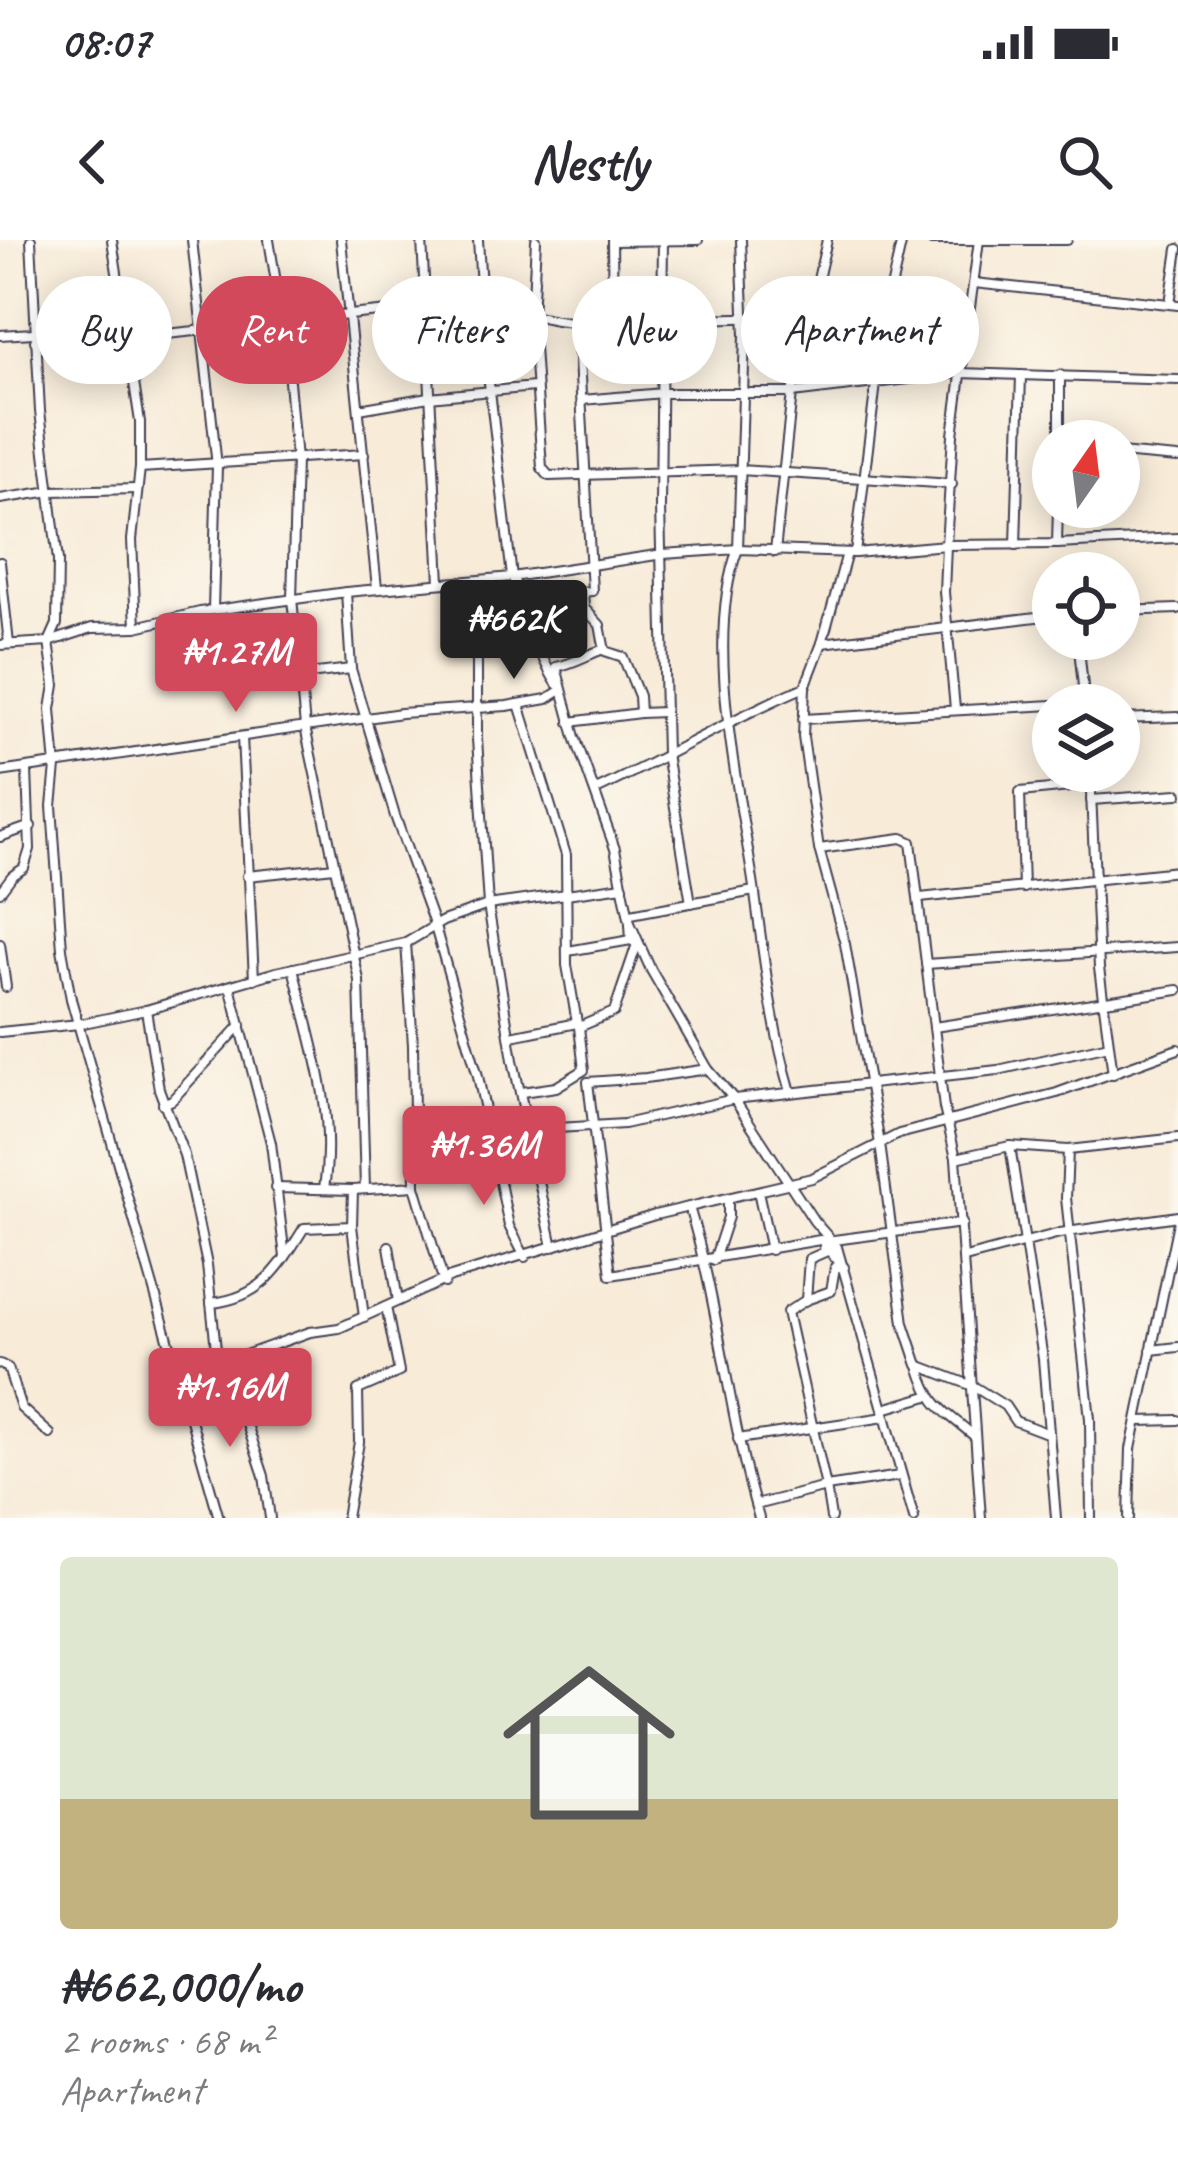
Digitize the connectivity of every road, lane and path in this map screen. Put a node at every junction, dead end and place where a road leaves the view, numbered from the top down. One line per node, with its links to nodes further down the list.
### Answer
1 (31, 240): 36 (street)
2 (112, 240): 19 (street)
3 (192, 240): 30 (street)
4 (269, 240): 20 (street)
5 (340, 240): 34 (street)
6 (422, 240): 21 (street)
7 (478, 240): 22 (street)
8 (536, 240): 23 (street)
9 (612, 240): 16 (street); 24 (street)
10 (698, 240): 16 (street)
11 (741, 240): 26 (street)
12 (827, 240): 27 (street)
13 (902, 240): 28 (street)
14 (931, 240): 17 (street)
15 (1067, 240): 17 (street)
16 (663, 241): 25 (street)
17 (979, 241): 29 (street)
18 (1178, 250): 32 (street)
19 (118, 276)
20 (275, 276)
21 (425, 276)
22 (481, 276)
23 (534, 276)
24 (612, 276)
25 (663, 276)
26 (742, 276)
27 (818, 276)
28 (894, 276)
29 (975, 276)
30 (196, 280)
31 (979, 284): 32 (street)
32 (1174, 304)
33 (372, 313): 34 (street)
34 (349, 316): 61 (street)
35 (0, 335): 36 (street)
36 (35, 337): 76 (street)
37 (979, 374): 38 (street)
38 (1021, 375): 39 (street); 80 (street)
39 (1060, 375): 40 (street); 62 (street)
40 (1178, 380)
41 (135, 384): 68 (street)
42 (207, 384): 67 (street)
43 (289, 384): 66 (street)
44 (429, 384): 59 (street)
45 (489, 384): 55 (street)
46 (535, 384): 54 (street)
47 (581, 384): 60 (street)
48 (663, 384): 56 (street)
49 (741, 384): 58 (street)
50 (794, 384): 57 (street)
51 (860, 384): 57 (street)
52 (875, 384): 73 (street)
53 (958, 384): 74 (street)
54 (535, 387): 55 (street); 72 (street)
55 (490, 392): 59 (street); 89 (street)
56 (663, 393): 58 (street); 60 (street); 69 (street)
57 (792, 393): 58 (street); 71 (street)
58 (741, 394): 70 (street)
59 (429, 397): 61 (street); 91 (street)
60 (582, 400): 72 (street)
61 (359, 409): 63 (street)
62 (1060, 420)
63 (364, 454): 66 (street); 92 (street)
64 (1140, 455): 65 (street)
65 (1178, 458)
66 (296, 460): 67 (street); 94 (street)
67 (217, 466): 68 (street); 95 (street)
68 (140, 468): 75 (street)
69 (662, 470): 70 (street); 72 (street); 86 (street)
70 (740, 470): 71 (street); 83 (street)
71 (782, 473): 73 (street); 84 (street)
72 (584, 474): 88 (street)
73 (866, 480): 74 (street); 85 (street)
74 (952, 484): 82 (street)
75 (137, 489): 76 (street); 100 (street)
76 (51, 491): 77 (street); 101 (street)
77 (0, 500)
78 (1057, 528): 81 (street)
79 (1178, 538): 81 (street)
80 (1016, 544): 81 (street); 82 (street)
81 (1057, 544)
82 (946, 545): 85 (street); 99 (street)
83 (738, 550): 84 (street); 86 (street); 119 (street)
84 (775, 552): 85 (street)
85 (852, 553): 102 (street)
86 (664, 554): 88 (street); 113 (street)
87 (0, 562): 103 (street)
88 (588, 566): 89 (street); 104 (street)
89 (512, 577): 90 (street); 108 (street)
90 (461, 580): 91 (street); 111 (street)
91 (440, 582): 92 (street)
92 (377, 587): 93 (street)
93 (346, 592): 94 (street); 105 (street)
94 (292, 599): 95 (street); 106 (street)
95 (213, 610): 100 (street)
96 (1178, 610): 97 (street)
97 (1140, 611)
98 (1032, 617): 99 (street)
99 (949, 626): 102 (street); 112 (street)
100 (136, 627): 101 (street)
101 (49, 643): 103 (street); 124 (street)
102 (822, 643): 107 (street)
103 (5, 645)
104 (604, 649): 108 (street); 114 (street)
105 (351, 669): 106 (street); 116 (street)
106 (300, 675): 121 (street)
107 (805, 686): 118 (street); 119 (street)
108 (561, 690): 109 (street); 120 (street)
109 (519, 704): 111 (street); 143 (street)
110 (1032, 706): 112 (street)
111 (478, 709): 116 (street); 146 (street)
112 (956, 709): 118 (street)
113 (665, 712): 114 (street); 123 (street)
114 (640, 713): 120 (street)
115 (1178, 717): 117 (street)
116 (368, 718): 121 (street); 148 (street)
117 (1140, 718)
118 (803, 719): 134 (street)
119 (730, 720): 123 (street); 141 (street)
120 (570, 722): 127 (street)
121 (305, 728): 122 (street); 135 (street)
122 (242, 736): 124 (street); 137 (street)
123 (666, 754): 127 (street); 145 (street)
124 (56, 766): 125 (street); 165 (street)
125 (27, 770): 126 (street); 132 (street)
126 (0, 772)
127 (596, 790): 139 (street)
128 (1032, 791): 140 (street)
129 (1091, 792): 131 (street)
130 (1178, 794): 131 (street)
131 (1091, 800): 138 (street)
132 (31, 826): 133 (street); 142 (street)
133 (0, 837)
134 (819, 848): 144 (street); 176 (street)
135 (335, 867): 137 (street); 154 (street)
136 (1178, 871): 138 (street)
137 (247, 876): 158 (street)
138 (1095, 877): 140 (street); 155 (street)
139 (623, 886): 143 (street); 147 (street)
140 (1023, 888): 144 (street)
141 (754, 891): 145 (street); 178 (street)
142 (0, 892)
143 (568, 895): 146 (street); 153 (street)
144 (920, 898): 156 (street)
145 (691, 904): 147 (street)
146 (488, 905): 148 (street); 169 (street)
147 (630, 918): 149 (street); 172 (street)
148 (435, 927): 150 (street); 185 (street)
149 (631, 940): 153 (street); 173 (street)
150 (406, 943): 154 (street); 189 (street)
151 (0, 944): 160 (street)
152 (1178, 947): 155 (street)
153 (568, 951): 164 (street)
154 (354, 954): 157 (street); 196 (street)
155 (1098, 954): 156 (street); 162 (street)
156 (926, 964): 167 (street)
157 (293, 968): 158 (street); 194 (street)
158 (254, 979): 159 (street)
159 (230, 986): 163 (street); 166 (street)
160 (6, 987)
161 (1178, 990): 162 (street)
162 (1103, 1001): 167 (street); 170 (street)
163 (146, 1010): 165 (street); 180 (street)
164 (577, 1023): 169 (street); 173 (street)
165 (79, 1024): 168 (street); 228 (street)
166 (241, 1025): 180 (street); 193 (street)
167 (934, 1028): 174 (street)
168 (0, 1032)
169 (510, 1036): 177 (street)
170 (1109, 1045): 174 (street); 175 (street)
171 (1178, 1049): 175 (street)
172 (708, 1069): 179 (street); 182 (street)
173 (584, 1070): 177 (street)
174 (941, 1074): 176 (street); 181 (street)
175 (1113, 1075): 181 (street)
176 (869, 1082): 178 (street); 186 (street)
177 (523, 1092): 183 (street)
178 (791, 1092): 179 (street)
179 (734, 1099): 182 (street); 191 (street)
180 (163, 1104): 220 (street)
181 (947, 1122): 186 (street); 190 (street)
182 (590, 1124): 183 (street); 203 (street)
183 (528, 1132): 185 (street); 210 (street)
184 (1178, 1138): 188 (street)
185 (494, 1141): 189 (street); 212 (street)
186 (880, 1144): 191 (street); 205 (street)
187 (1010, 1146): 188 (street); 190 (street); 208 (street)
188 (1068, 1150): 204 (street)
189 (413, 1154): 192 (street)
190 (956, 1159): 201 (street)
191 (787, 1182): 197 (street); 207 (street)
192 (415, 1186): 196 (street); 217 (street)
193 (274, 1188): 194 (street); 213 (street)
194 (323, 1189): 195 (street)
195 (353, 1190): 196 (street); 202 (street)
196 (365, 1190)
197 (758, 1191): 198 (street); 211 (street)
198 (728, 1199): 199 (street); 215 (street)
199 (688, 1207): 203 (street); 215 (street)
200 (1178, 1220): 204 (street); 224 (street)
201 (962, 1223): 205 (street); 214 (street)
202 (352, 1226): 213 (street); 222 (street)
203 (605, 1231): 210 (street); 215 (street)
204 (1071, 1231): 208 (street); 250 (street)
205 (894, 1232): 207 (street); 227 (street)
206 (820, 1240): 211 (street); 216 (street); 218 (street)
207 (834, 1240): 216 (street)
208 (1028, 1241): 214 (street); 236 (street)
209 (389, 1246): 219 (street)
210 (553, 1247): 212 (street)
211 (771, 1250): 215 (street)
212 (525, 1257): 217 (street)
213 (285, 1258): 220 (street)
214 (964, 1258): 229 (street)
215 (709, 1261): 238 (street)
216 (844, 1267): 218 (street); 231 (street)
217 (444, 1283): 219 (street)
218 (806, 1300): 234 (street)
219 (398, 1301): 221 (street)
220 (211, 1303): 225 (street)
221 (386, 1307): 222 (street); 244 (street)
222 (364, 1317): 225 (street)
223 (1178, 1347): 224 (street)
224 (1151, 1350): 233 (street)
225 (223, 1363): 228 (street); 243 (street)
226 (0, 1364): 235 (street)
227 (918, 1365): 229 (street); 230 (street)
228 (178, 1371): 242 (street)
229 (973, 1386): 236 (street); 237 (street)
230 (928, 1396): 231 (street); 237 (street)
231 (884, 1413): 234 (street); 239 (street)
232 (1178, 1420): 233 (street)
233 (1138, 1421): 251 (street)
234 (815, 1427): 238 (street); 240 (street)
235 (50, 1434)
236 (1049, 1434): 249 (street)
237 (974, 1436): 248 (street)
238 (738, 1439): 241 (street)
239 (900, 1475): 240 (street); 247 (street)
240 (826, 1486): 241 (street); 246 (street)
241 (755, 1505): 245 (street)
242 (219, 1518)
243 (270, 1518)
244 (346, 1518)
245 (759, 1518)
246 (831, 1518)
247 (914, 1518)
248 (981, 1518)
249 (1056, 1518)
250 (1091, 1518)
251 (1129, 1518)

